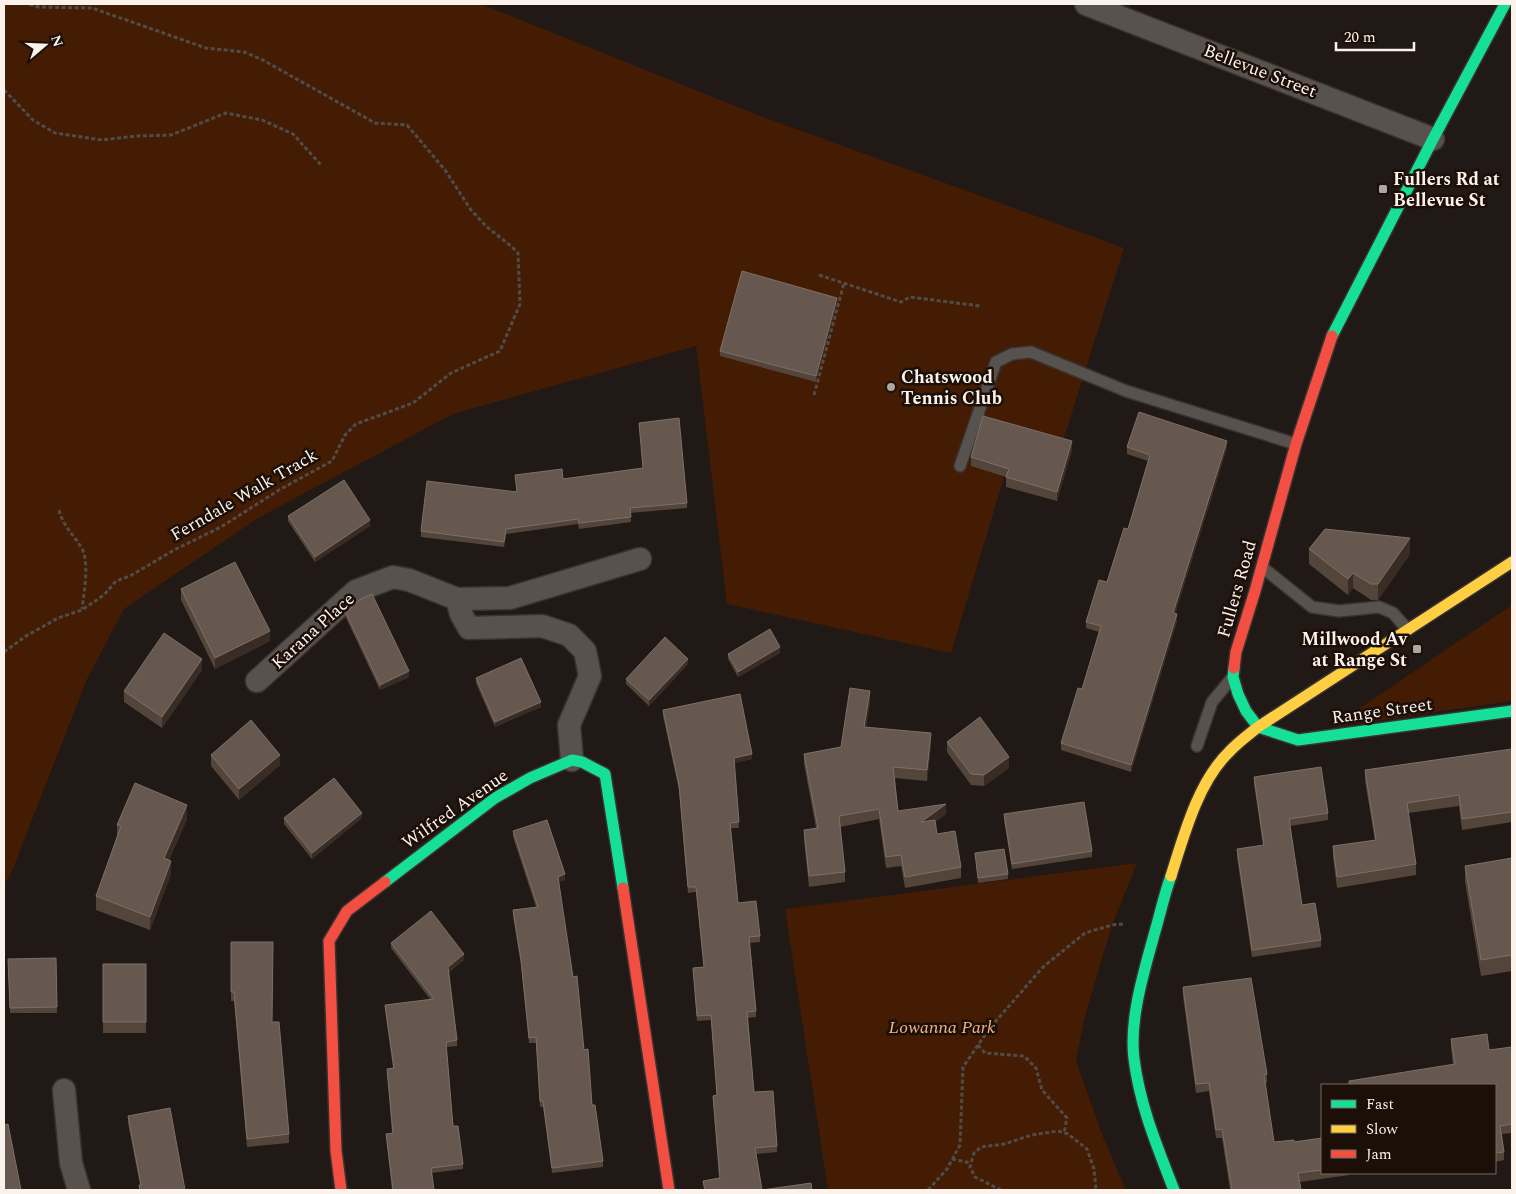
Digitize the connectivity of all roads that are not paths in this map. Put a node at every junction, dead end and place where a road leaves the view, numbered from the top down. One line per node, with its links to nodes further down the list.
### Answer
1 (1086, 4): 3 (street, Bellevue Street)
2 (1505, 4): 3 (street, Fullers Road)
3 (1433, 139): 4 (street, Fullers Road)
4 (1296, 444): 5 (lane); 8 (street, Fullers Road)
5 (960, 466)
6 (640, 559): 9 (street, Karana Place)
7 (1512, 562): 10 (street)
8 (1262, 567): 10 (lane); 11 (street, Fullers Road)
9 (457, 598): 12 (street, Karana Place); 16 (street)
10 (1408, 630): 14 (street)
11 (1233, 677): 14 (street, Fullers Road); 15 (lane)
12 (257, 681)
13 (1512, 711): 14 (street, Range Street)
14 (1258, 728): 21 (street)
15 (1197, 746)
16 (572, 760): 19 (street, Wilfred Avenue); 20 (street)
17 (64, 1090): 18 (street)
18 (79, 1190)
19 (341, 1190)
20 (669, 1190)
21 (1174, 1190)

